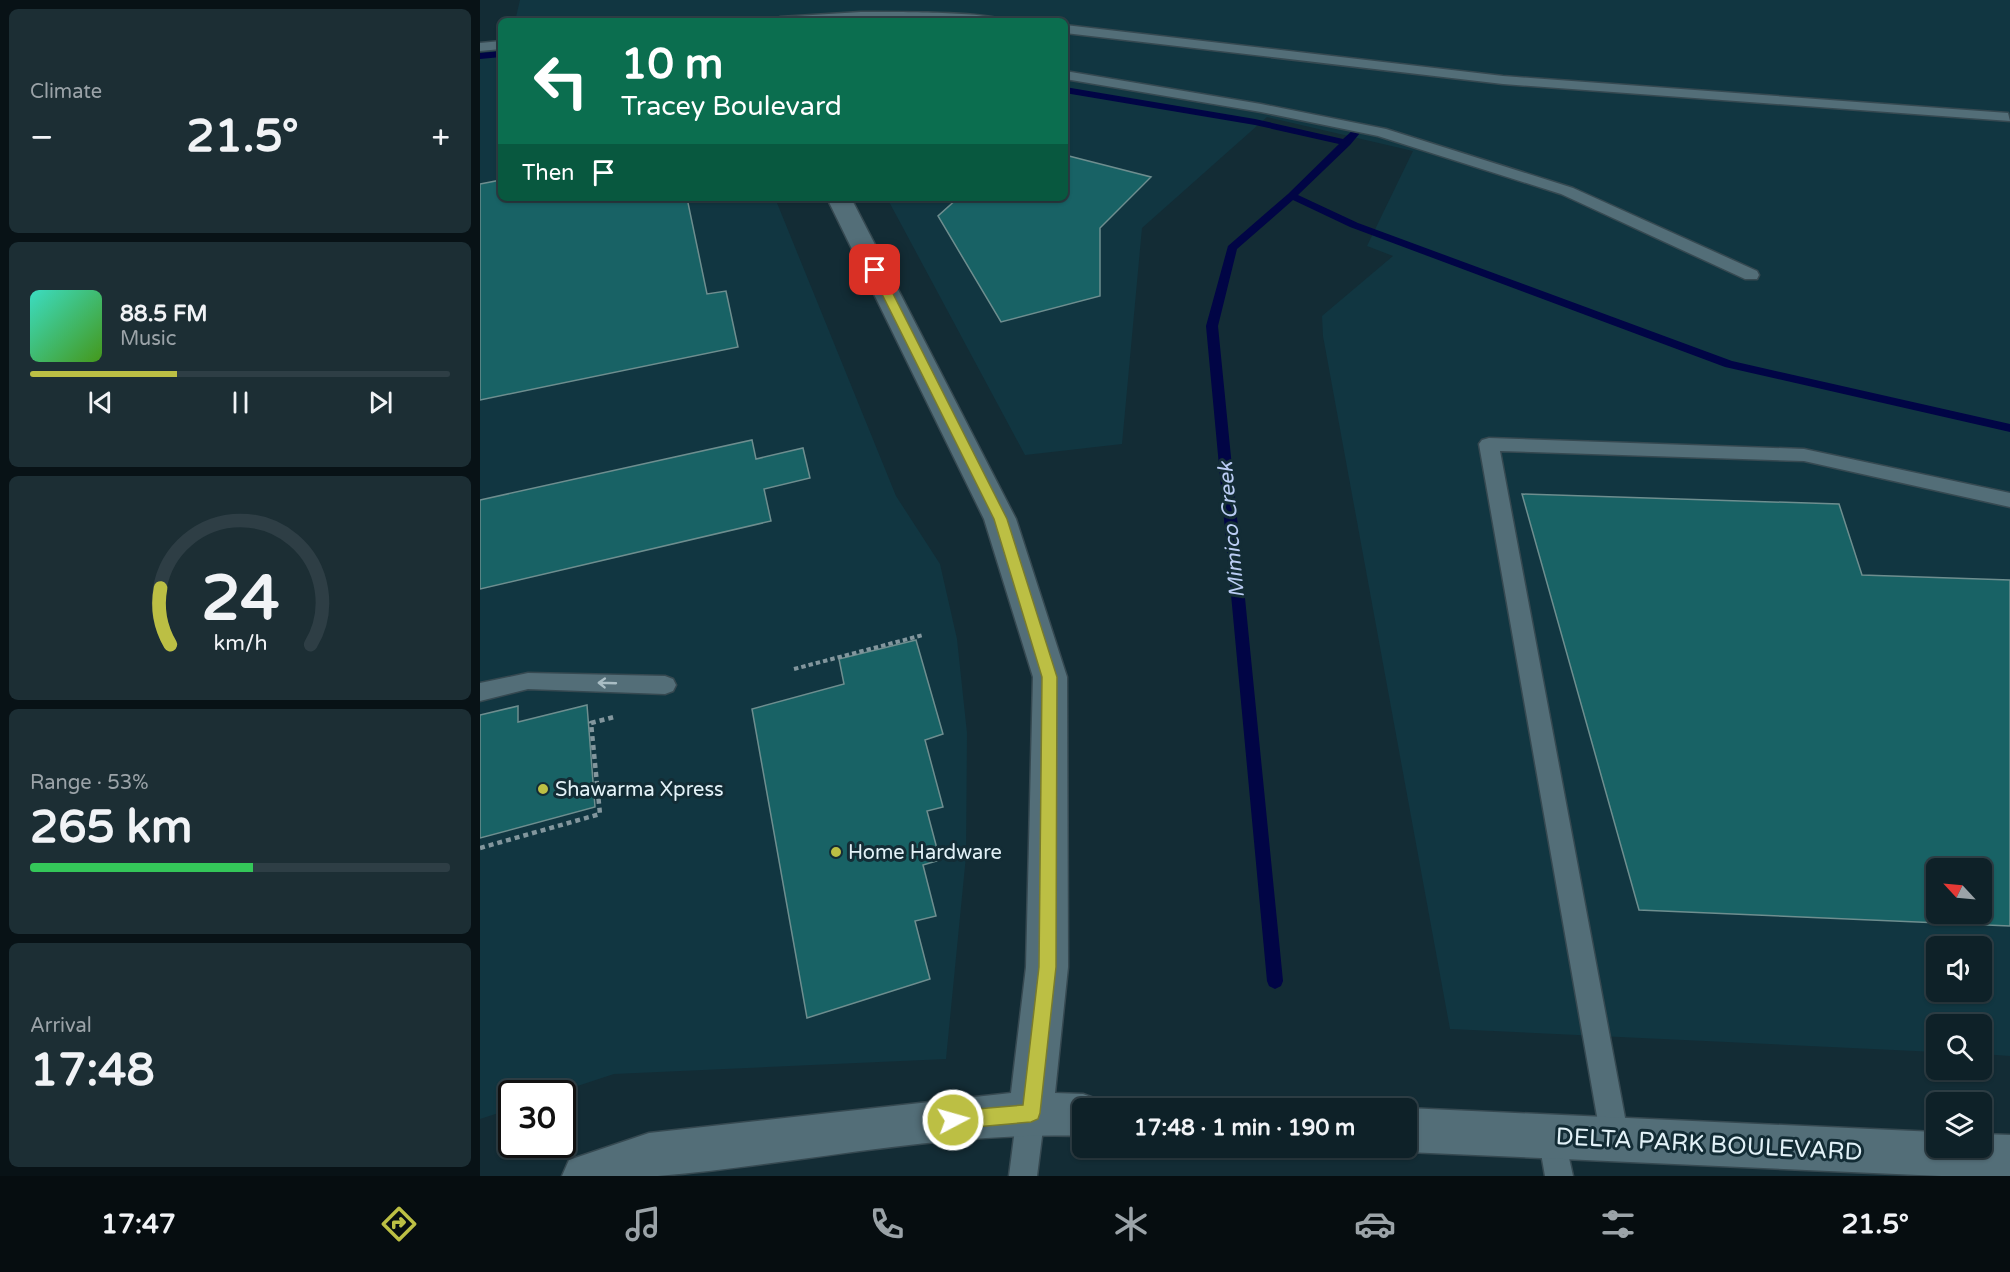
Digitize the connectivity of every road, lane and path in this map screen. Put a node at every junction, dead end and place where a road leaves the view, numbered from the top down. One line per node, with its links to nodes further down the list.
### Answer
1 (802, 18): 2 (lane)
2 (950, 18)
3 (1068, 29): 7 (lane)
4 (498, 45): 5 (lane)
5 (480, 46)
6 (1068, 76): 9 (lane)
7 (2008, 117)
8 (841, 201): 17 (street)
9 (1752, 275)
10 (2010, 500): 20 (lane)
11 (923, 635): 12 (path)
12 (794, 669)
13 (665, 685): 14 (lane, one-way to 14)
14 (480, 692)
15 (624, 715): 16 (path)
16 (480, 848)
17 (1031, 1113): 18 (street); 23 (street); 24 (lane)
18 (1072, 1115)
19 (1417, 1132): 21 (street, DELTA PARK BOULEVARD)
20 (1615, 1139): 21 (street, DELTA PARK BOULEVARD); 22 (street, DELTA PARK BOULEVARD)
21 (1556, 1156)
22 (2010, 1158)
23 (585, 1176)
24 (1023, 1176)

